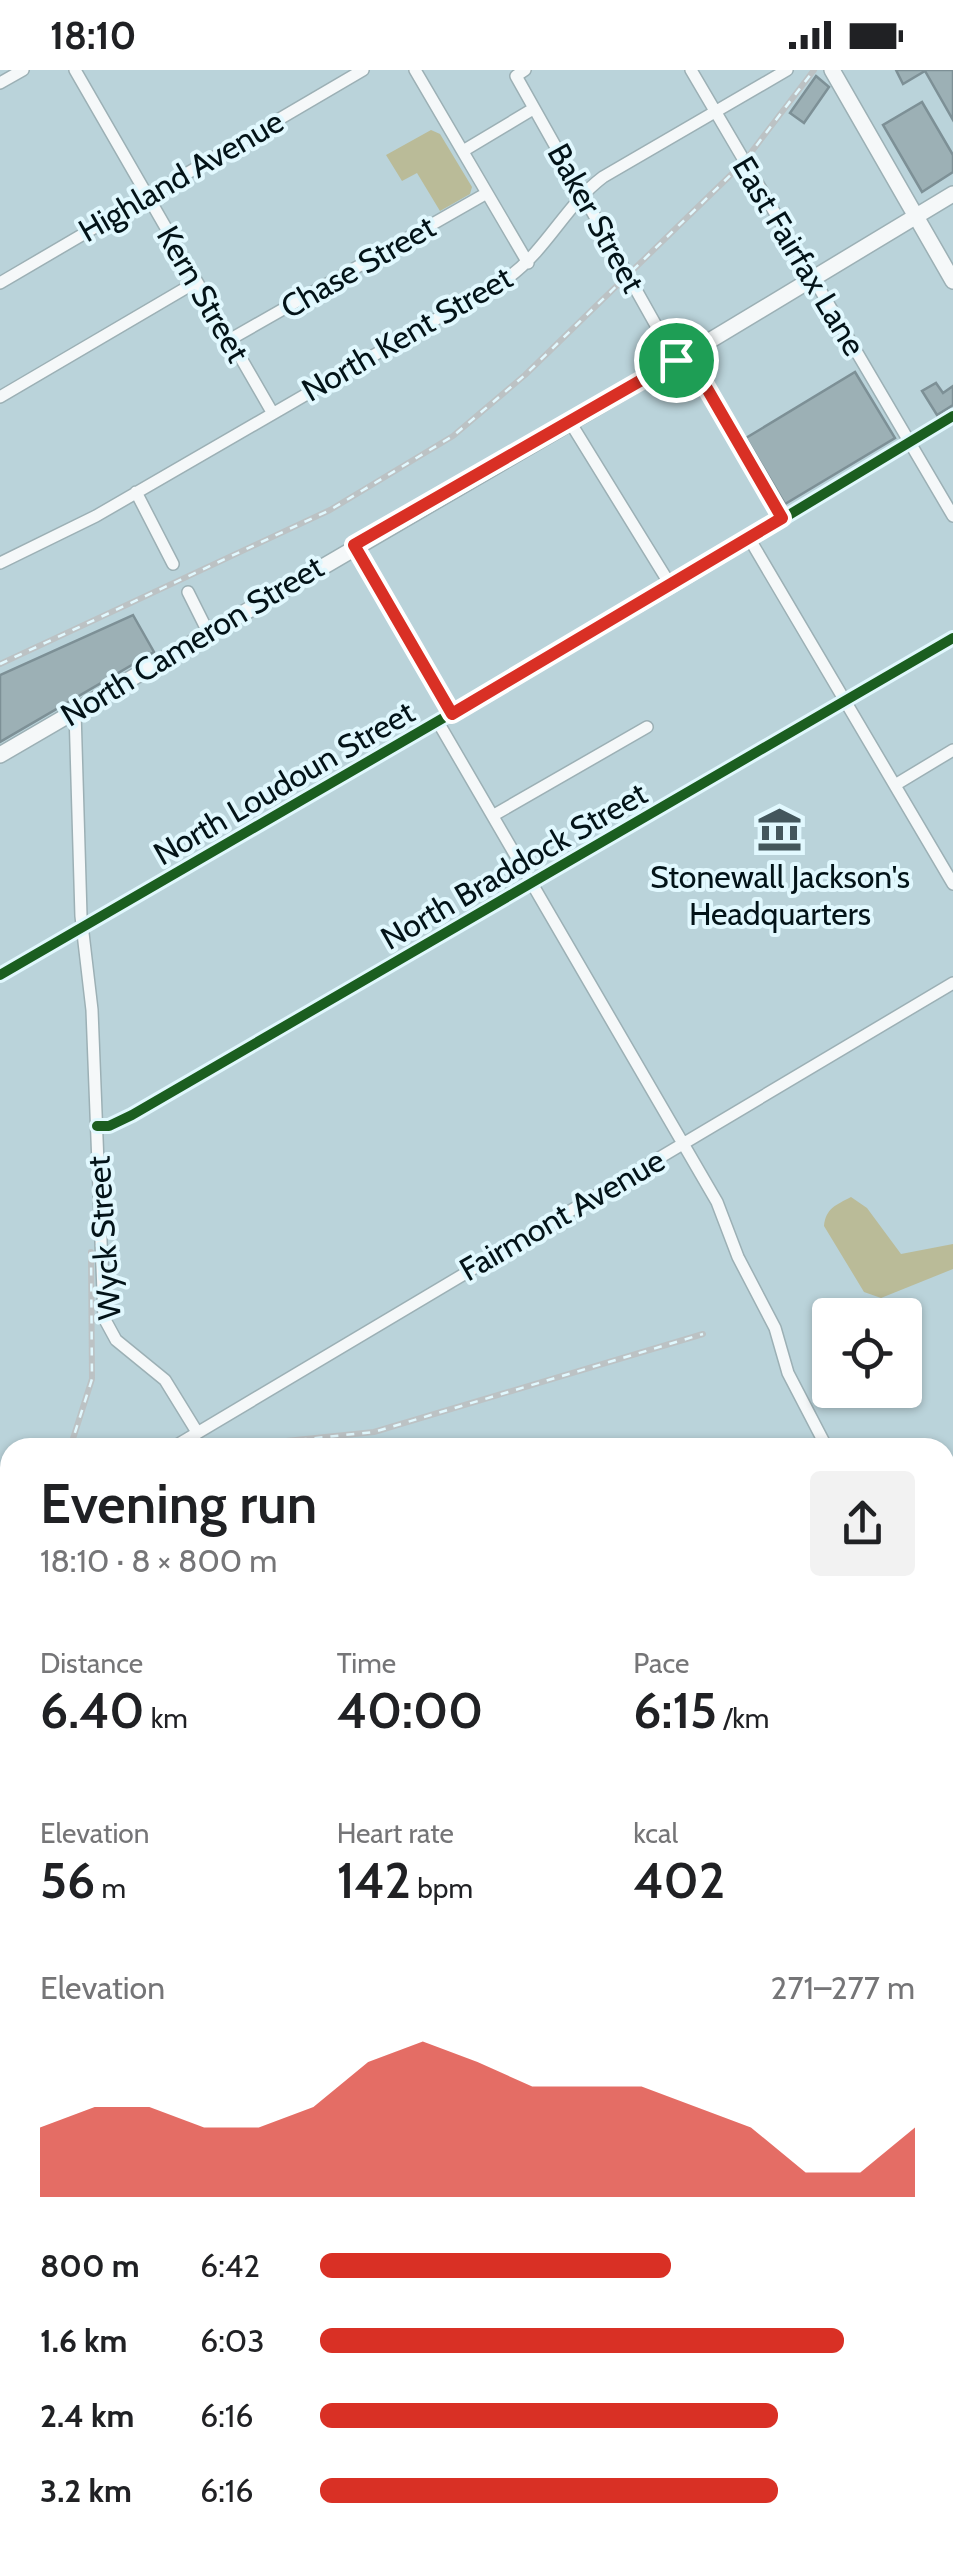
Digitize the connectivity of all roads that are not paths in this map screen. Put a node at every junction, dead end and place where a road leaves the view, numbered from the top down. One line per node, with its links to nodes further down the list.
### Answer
1 (23, 70): 9 (street)
2 (75, 70): 16 (street, Kern Street)
3 (362, 70): 16 (street, Highland Avenue)
4 (415, 70): 12 (street)
5 (690, 70): 11 (street, East Fairfax Lane)
6 (787, 70): 11 (street, North Kent Street)
7 (832, 70): 17 (main road)
8 (521, 73): 10 (street, Baker Street)
9 (0, 83)
10 (533, 108): 12 (street); 15 (street, Baker Street)
11 (716, 112): 15 (street, North Kent Street); 19 (street, East Fairfax Lane)
12 (463, 151): 13 (street)
13 (487, 193): 18 (street); 23 (street, Chase Street)
14 (953, 194): 17 (main road, North Cameron Street)
15 (584, 196): 18 (street, North Kent Street); 24 (street, Baker Street)
16 (146, 197): 20 (street, Kern Street); 22 (street, Highland Avenue)
17 (916, 216): 19 (main road, North Cameron Street); 21 (main road)
18 (528, 263): 26 (street, North Kent Street)
19 (812, 278): 24 (main road, North Cameron Street); 29 (street, East Fairfax Lane)
20 (196, 282): 23 (street, Kern Street); 25 (street)
21 (953, 282)
22 (0, 283)
23 (228, 340): 26 (street, Kern Street)
24 (682, 357): 28 (main road, North Cameron Street); 32 (street, Baker Street)
25 (0, 397)
26 (272, 412): 30 (street, North Kent Street)
27 (953, 416): 29 (street, North Loudoun Street)
28 (570, 422): 34 (main road, North Cameron Street); 37 (street)
29 (908, 441): 31 (street, East Fairfax Lane); 32 (street, North Loudoun Street)
30 (136, 492): 35 (street, North Kent Street); 36 (street)
31 (953, 516)
32 (782, 518): 33 (street, North Loudoun Street)
33 (748, 538): 37 (street, North Loudoun Street); 41 (street)
34 (354, 545): 39 (main road, North Cameron Street); 43 (street)
35 (0, 563)
36 (173, 564)
37 (672, 586): 43 (street, North Loudoun Street)
38 (188, 592): 39 (street)
39 (208, 632): 42 (main road, North Cameron Street)
40 (953, 638): 41 (street, North Braddock Street)
41 (846, 702): 48 (street); 50 (street, North Braddock Street)
42 (75, 710): 47 (main road, North Cameron Street); 52 (street, Wyck Street)
43 (452, 714): 44 (street, North Loudoun Street)
44 (438, 722): 49 (street); 52 (street, North Loudoun Street)
45 (647, 726): 49 (street)
46 (953, 750): 48 (street)
47 (0, 754)
48 (895, 784): 51 (street)
49 (494, 815): 50 (street)
50 (534, 884): 55 (street, North Braddock Street); 56 (street)
51 (953, 884)
52 (82, 930): 53 (street, North Loudoun Street); 55 (street, Wyck Street)
53 (0, 976)
54 (953, 983): 56 (street, Fairmont Avenue)
55 (96, 1126): 57 (street, Wyck Street)
56 (686, 1143): 57 (street, Fairmont Avenue); 59 (street)
57 (197, 1432): 58 (street, Fairmont Avenue)
58 (188, 1438)
59 (823, 1438)

